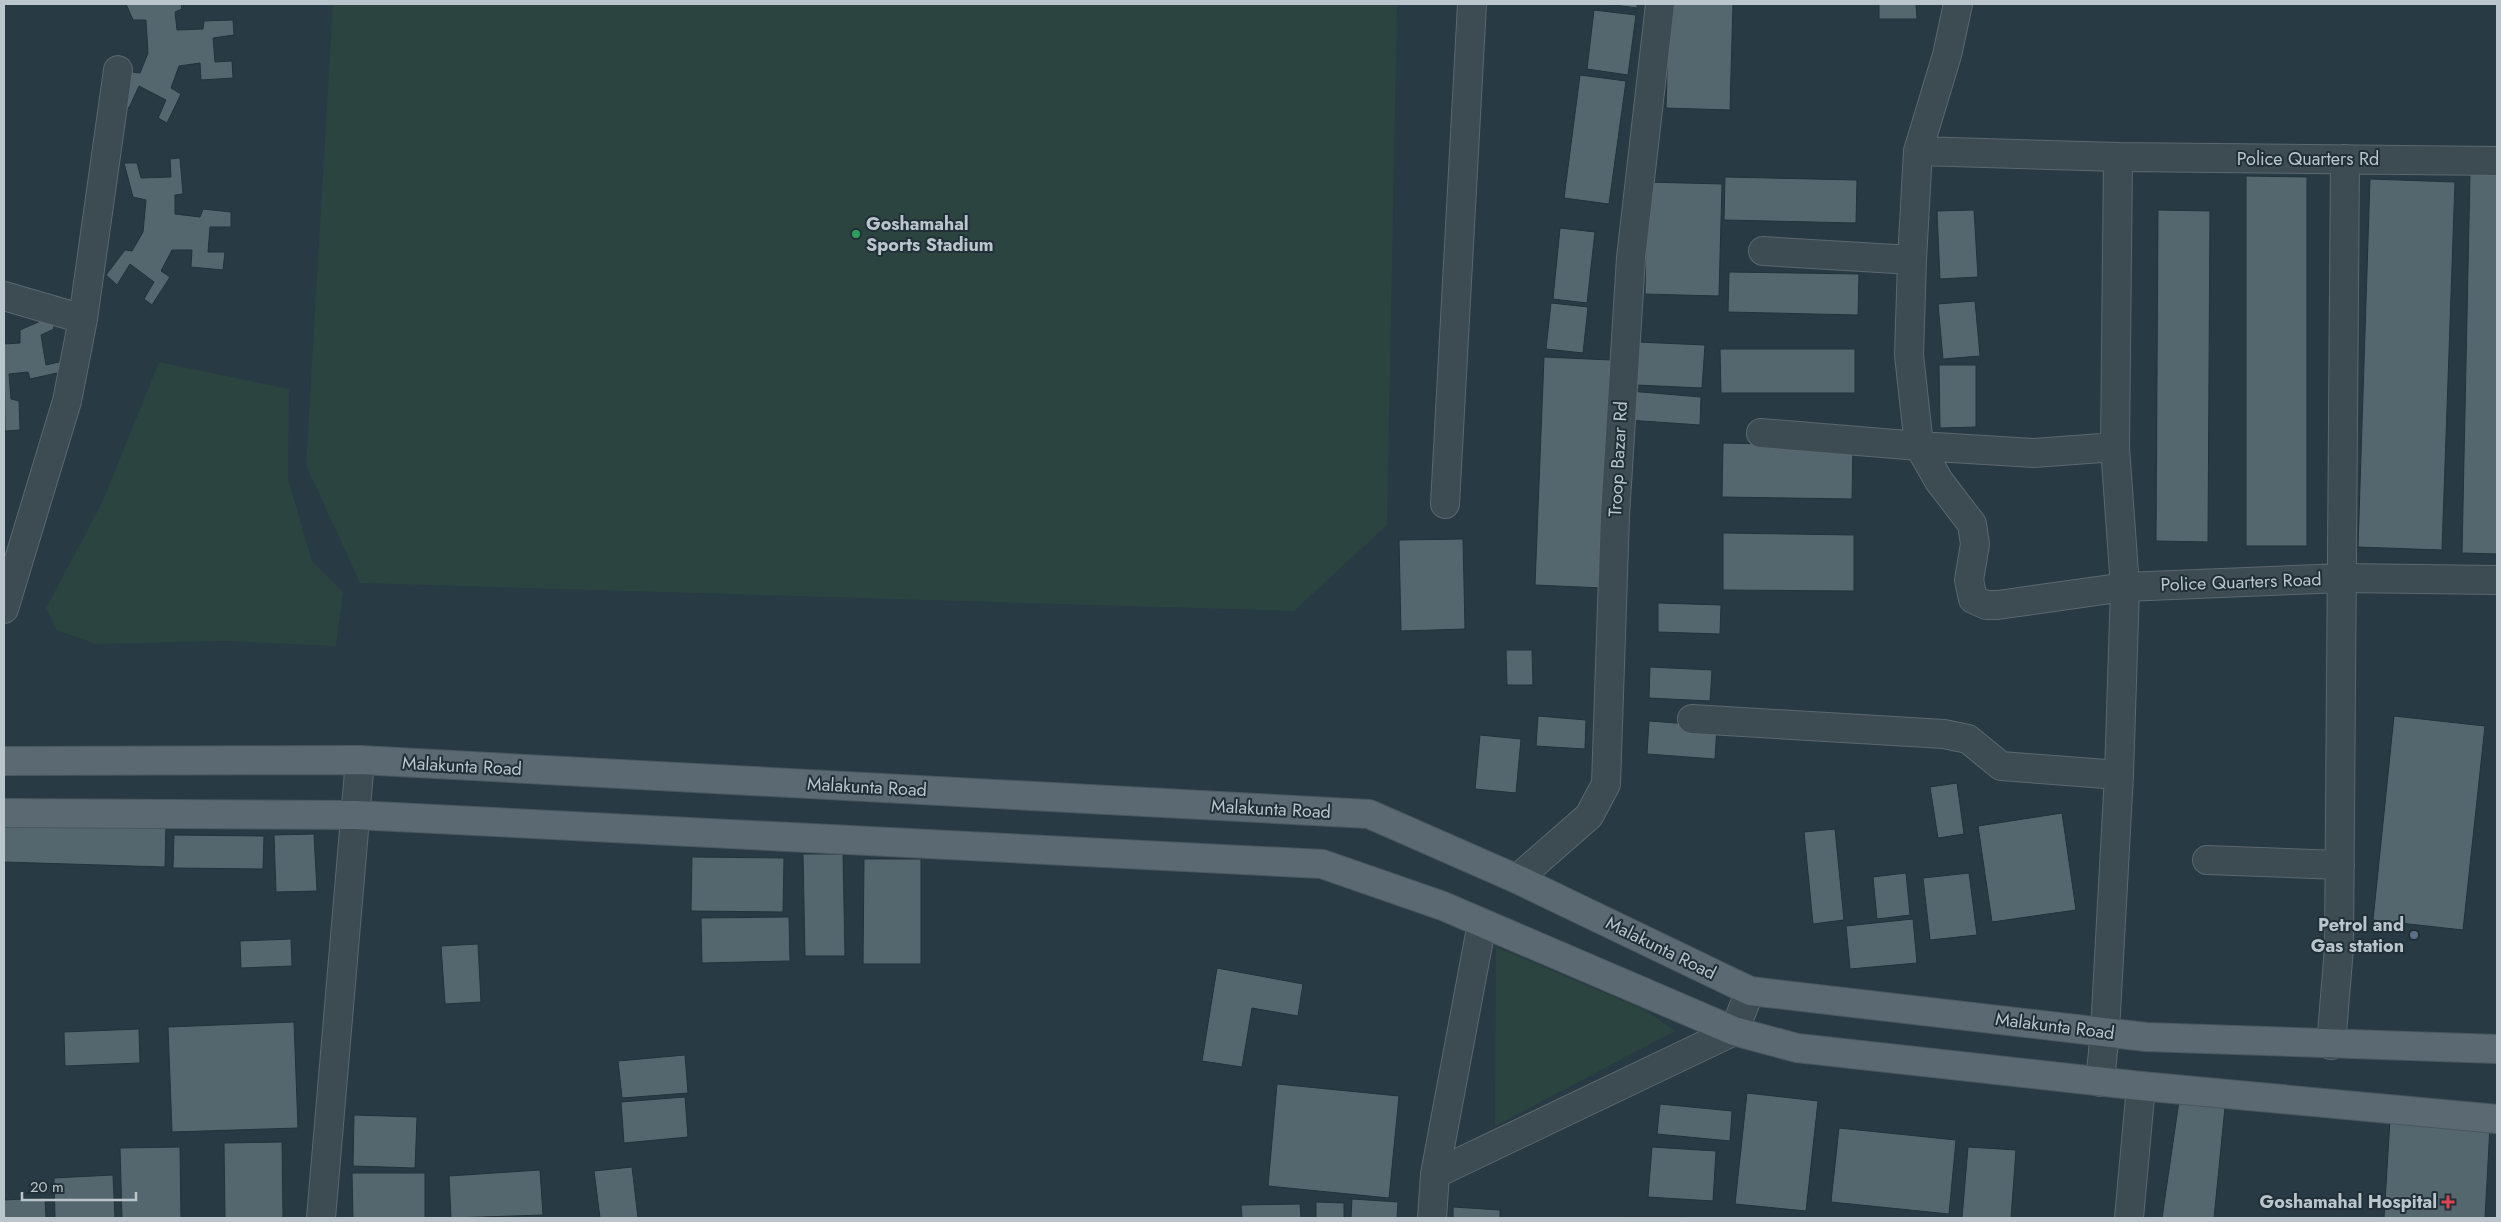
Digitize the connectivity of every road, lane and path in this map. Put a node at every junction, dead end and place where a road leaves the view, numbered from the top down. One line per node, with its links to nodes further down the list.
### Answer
1 (1472, 4): 16 (street)
2 (1660, 4): 29 (street, Troop Bazar Rd)
3 (1958, 4): 5 (street)
4 (118, 70): 12 (street)
5 (1918, 151): 6 (street, Police Quarters Rd); 10 (street)
6 (2118, 158): 7 (street, Police Quarters Rd); 15 (street)
7 (2345, 159): 8 (street, Police Quarters Rd); 17 (street)
8 (2497, 161)
9 (1763, 251): 10 (street)
10 (1912, 260): 14 (street)
11 (4, 296): 12 (street)
12 (83, 319): 20 (street)
13 (1761, 433): 14 (street)
14 (1919, 446): 15 (street); 19 (street, Police Quarters Road)
15 (2115, 447): 19 (street)
16 (1446, 504)
17 (2343, 578): 18 (street, Police Quarters Road); 19 (street, Police Quarters Road); 28 (street)
18 (2497, 580)
19 (2125, 587): 24 (street)
20 (4, 609)
21 (1692, 720): 24 (street)
22 (360, 760): 23 (main road, Malakunta Road); 26 (street); 29 (main road, Malakunta Road)
23 (4, 761)
24 (2119, 775): 33 (street)
25 (4, 813): 26 (main road)
26 (355, 815): 30 (main road); 40 (street)
27 (2207, 860): 28 (street)
28 (2340, 865): 34 (street)
29 (1517, 879): 31 (main road, Malakunta Road)
30 (1482, 923): 32 (main road); 39 (street)
31 (1750, 991): 32 (street); 33 (main road, Malakunta Road)
32 (1734, 1031): 36 (main road); 39 (street)
33 (2105, 1031): 34 (main road, Malakunta Road); 36 (street)
34 (2331, 1045): 35 (main road, Malakunta Road)
35 (2497, 1049)
36 (2100, 1082): 37 (main road)
37 (2141, 1086): 38 (main road); 42 (street)
38 (2497, 1118)
39 (1435, 1174): 41 (street)
40 (321, 1218)
41 (1432, 1218)
42 (2129, 1218)

